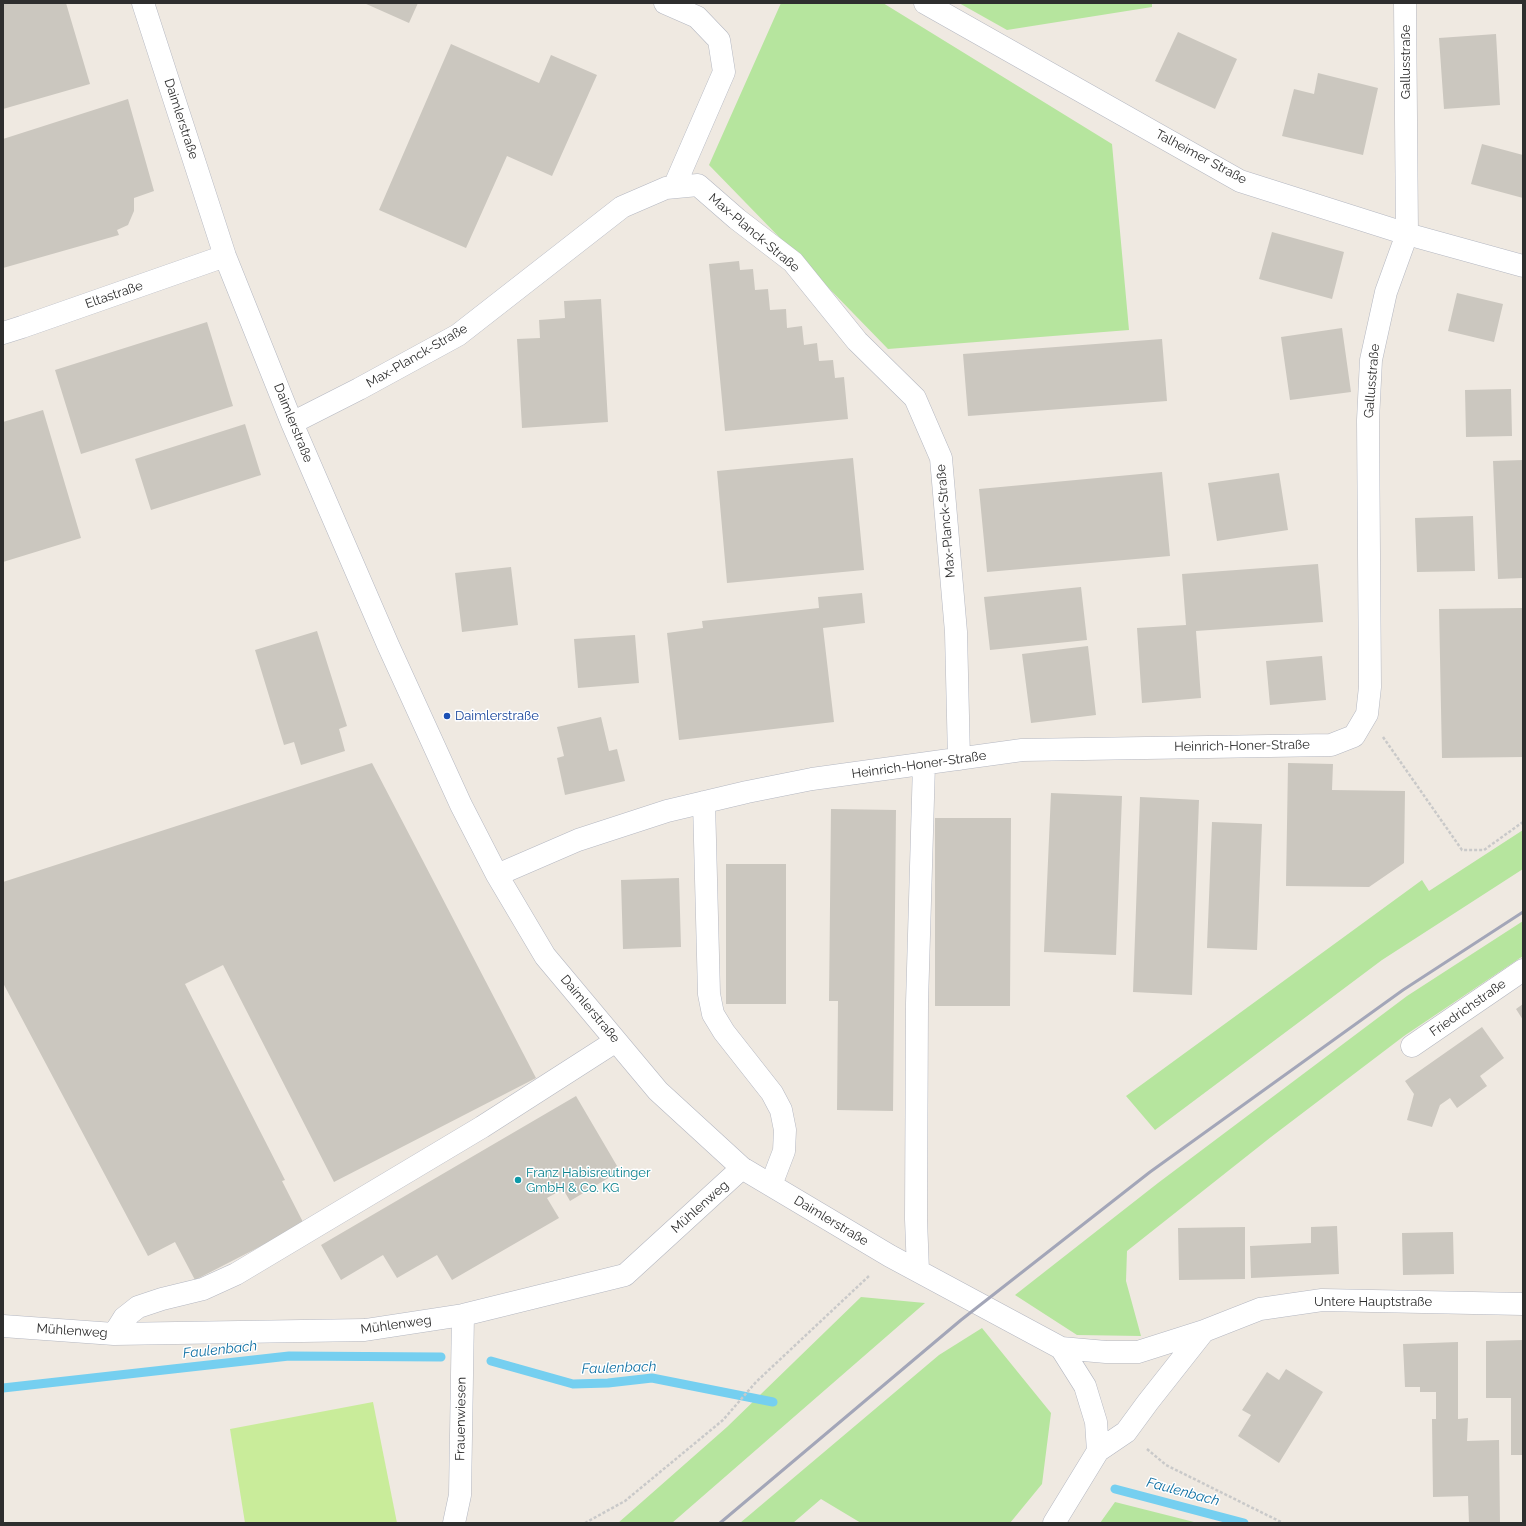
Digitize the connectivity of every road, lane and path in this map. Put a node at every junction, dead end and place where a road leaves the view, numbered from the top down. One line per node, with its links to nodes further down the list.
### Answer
1 (143, 3): 7 (street, Daimlerstraße)
2 (665, 3): 5 (street)
3 (925, 3): 6 (street, Talheimer Straße)
4 (1405, 3): 6 (street, Gallusstraße)
5 (674, 187): 10 (street, Max-Planck-Straße); 13 (street, Max-Planck-Straße)
6 (1407, 234): 8 (street, Talheimer Straße); 11 (street, Gallusstraße)
7 (224, 256): 9 (street, Eltastraße); 10 (street, Daimlerstraße)
8 (1523, 266)
9 (3, 333)
10 (292, 423): 17 (street, Daimlerstraße)
11 (1367, 714): 12 (street, Gallusstraße); 16 (path)
12 (1354, 736): 13 (street, Heinrich-Honer-Straße)
13 (959, 759): 14 (street, Heinrich-Honer-Straße)
14 (924, 764): 15 (street, Heinrich-Honer-Straße); 24 (street)
15 (704, 802): 17 (street, Heinrich-Honer-Straße); 22 (street)
16 (1523, 822)
17 (497, 875): 19 (street, Daimlerstraße)
18 (1523, 970): 20 (street, Friedrichstraße)
19 (616, 1042): 21 (street, Daimlerstraße); 29 (street)
20 (1412, 1046)
21 (742, 1168): 22 (street, Daimlerstraße); 26 (street, Mühlenweg)
22 (772, 1185): 23 (street, Daimlerstraße)
23 (890, 1256): 24 (street, Daimlerstraße); 34 (path)
24 (918, 1271): 30 (street, Daimlerstraße)
25 (1523, 1304): 28 (street, Untere Hauptstraße)
26 (463, 1315): 29 (street, Mühlenweg); 33 (street, Frauenwiesen)
27 (3, 1326): 29 (street, Mühlenweg)
28 (1204, 1331): 30 (street, Untere Hauptstraße); 31 (street)
29 (114, 1334)
30 (1060, 1348): 32 (street, Daimlerstraße)
31 (1126, 1432): 32 (street); 36 (path)
32 (1098, 1451): 35 (street)
33 (454, 1523)
34 (585, 1523)
35 (1054, 1523)
36 (1283, 1523)

